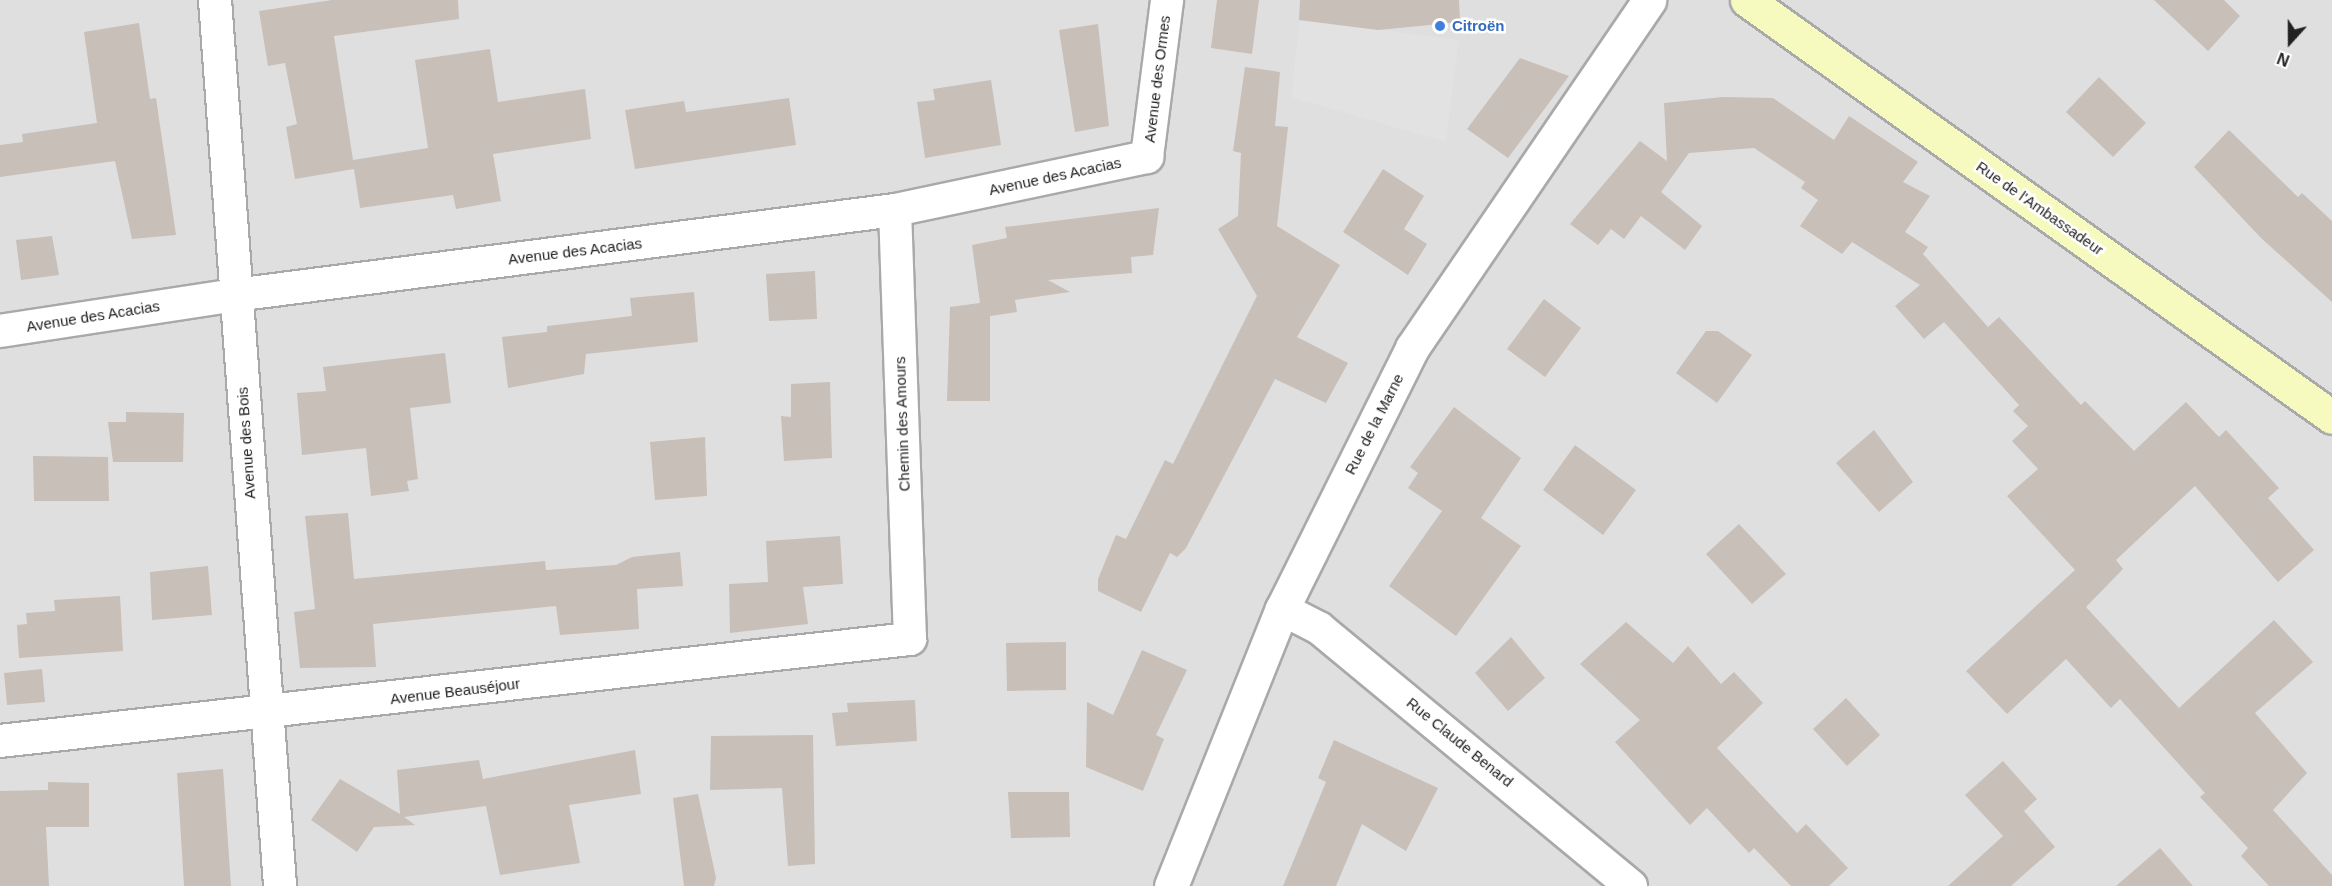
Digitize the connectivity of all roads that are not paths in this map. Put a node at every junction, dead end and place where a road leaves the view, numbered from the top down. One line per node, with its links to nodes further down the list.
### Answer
1 (215, 0): 7 (street, Avenue des Bois)
2 (1167, 0): 5 (street, Avenue des Ormes)
3 (1649, 0): 10 (street, Rue de la Marne)
4 (1747, 0): 9 (main road, Rue de l'Ambassadeur)
5 (1147, 157): 6 (street, Avenue des Acacias)
6 (895, 210): 7 (street, Avenue des Acacias); 11 (street, Chemin des Amours)
7 (235, 295): 8 (street, Avenue des Acacias); 12 (street, Avenue des Bois)
8 (0, 331)
9 (2332, 417)
10 (1282, 609): 15 (street, Rue de la Marne); 16 (street, Rue Claude Benard)
11 (910, 639): 12 (street, Avenue Beauséjour)
12 (267, 713): 13 (street, Avenue Beauséjour); 14 (street, Avenue des Bois)
13 (0, 741)
14 (279, 886)
15 (1171, 886)
16 (1632, 886)

